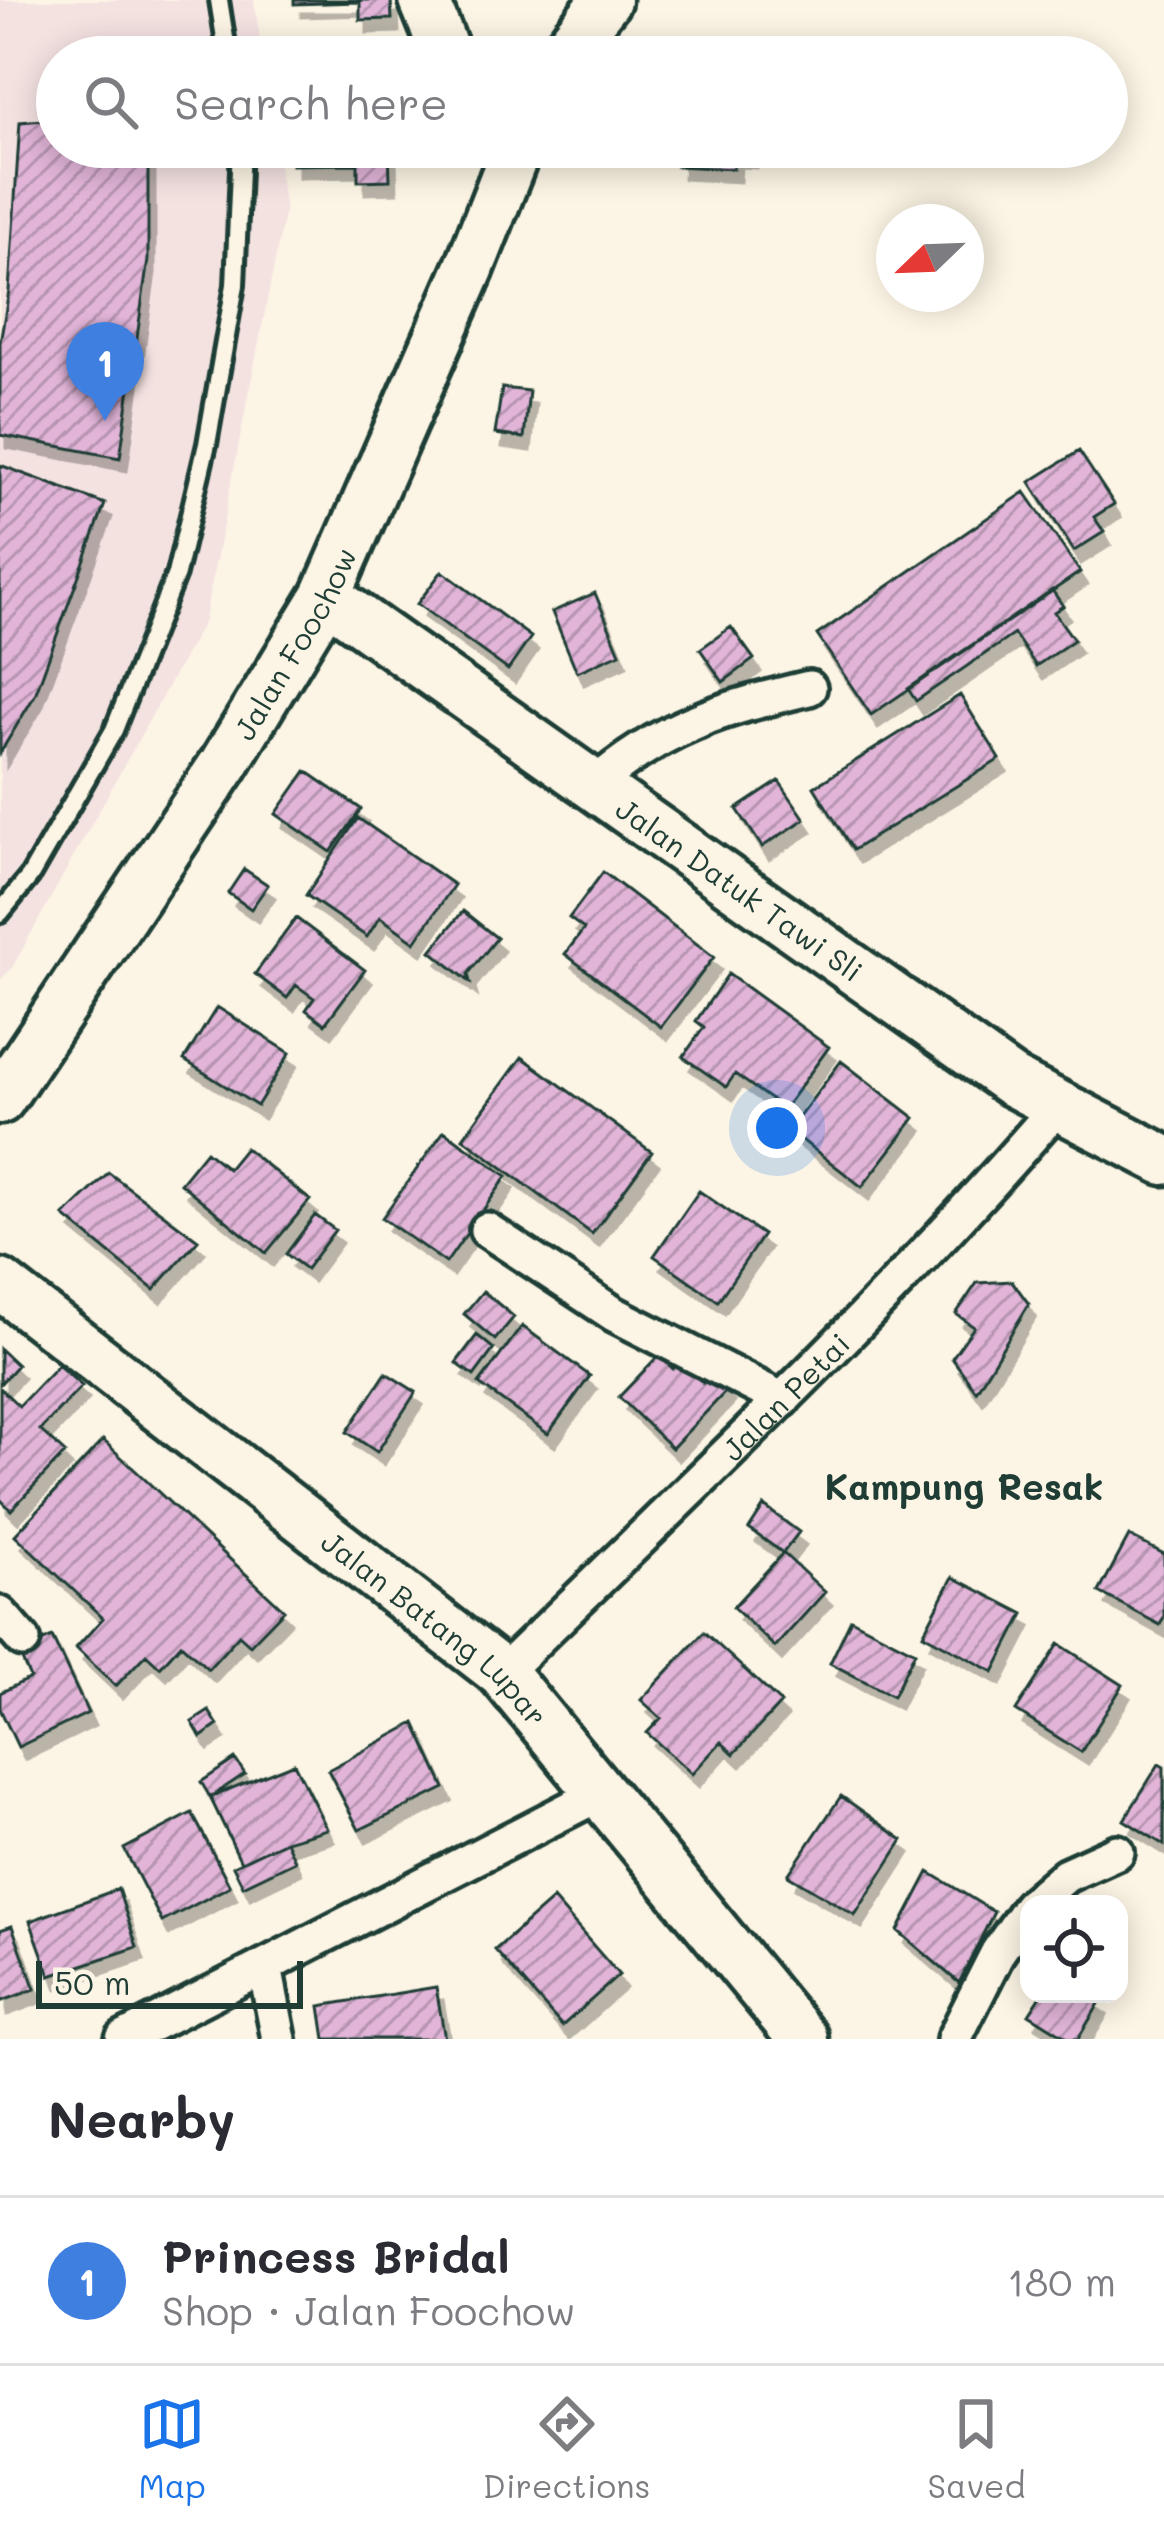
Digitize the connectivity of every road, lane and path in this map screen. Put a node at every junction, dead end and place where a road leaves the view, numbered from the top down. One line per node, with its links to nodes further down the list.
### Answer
1 (219, 0): 4 (lane)
2 (424, 0): 5 (street)
3 (606, 0): 6 (street)
4 (225, 36)
5 (439, 36)
6 (578, 36)
7 (240, 168): 12 (lane)
8 (498, 168): 9 (street, Jalan Foochow)
9 (326, 596): 11 (street, Jalan Datuk Tawi Sli); 13 (street, Jalan Foochow)
10 (809, 688): 11 (street)
11 (592, 787): 14 (street, Jalan Datuk Tawi Sli)
12 (0, 913)
13 (0, 1099)
14 (1058, 1106): 15 (street, Jalan Datuk Tawi Sli); 18 (street, Jalan Petai)
15 (1164, 1160)
16 (487, 1230): 18 (street)
17 (0, 1284): 21 (street, Jalan Batang Lupar)
18 (783, 1400): 21 (street, Jalan Petai)
19 (0, 1614): 20 (street)
20 (23, 1640)
21 (502, 1673): 22 (street, Jalan Batang Lupar)
22 (599, 1794): 26 (street); 29 (street, Jalan Batang Lupar)
23 (1117, 1852): 24 (street)
24 (1043, 1895)
25 (1020, 1920): 30 (street)
26 (265, 1967): 27 (street); 28 (street)
27 (123, 2039)
28 (279, 2039)
29 (803, 2039)
30 (954, 2039)

